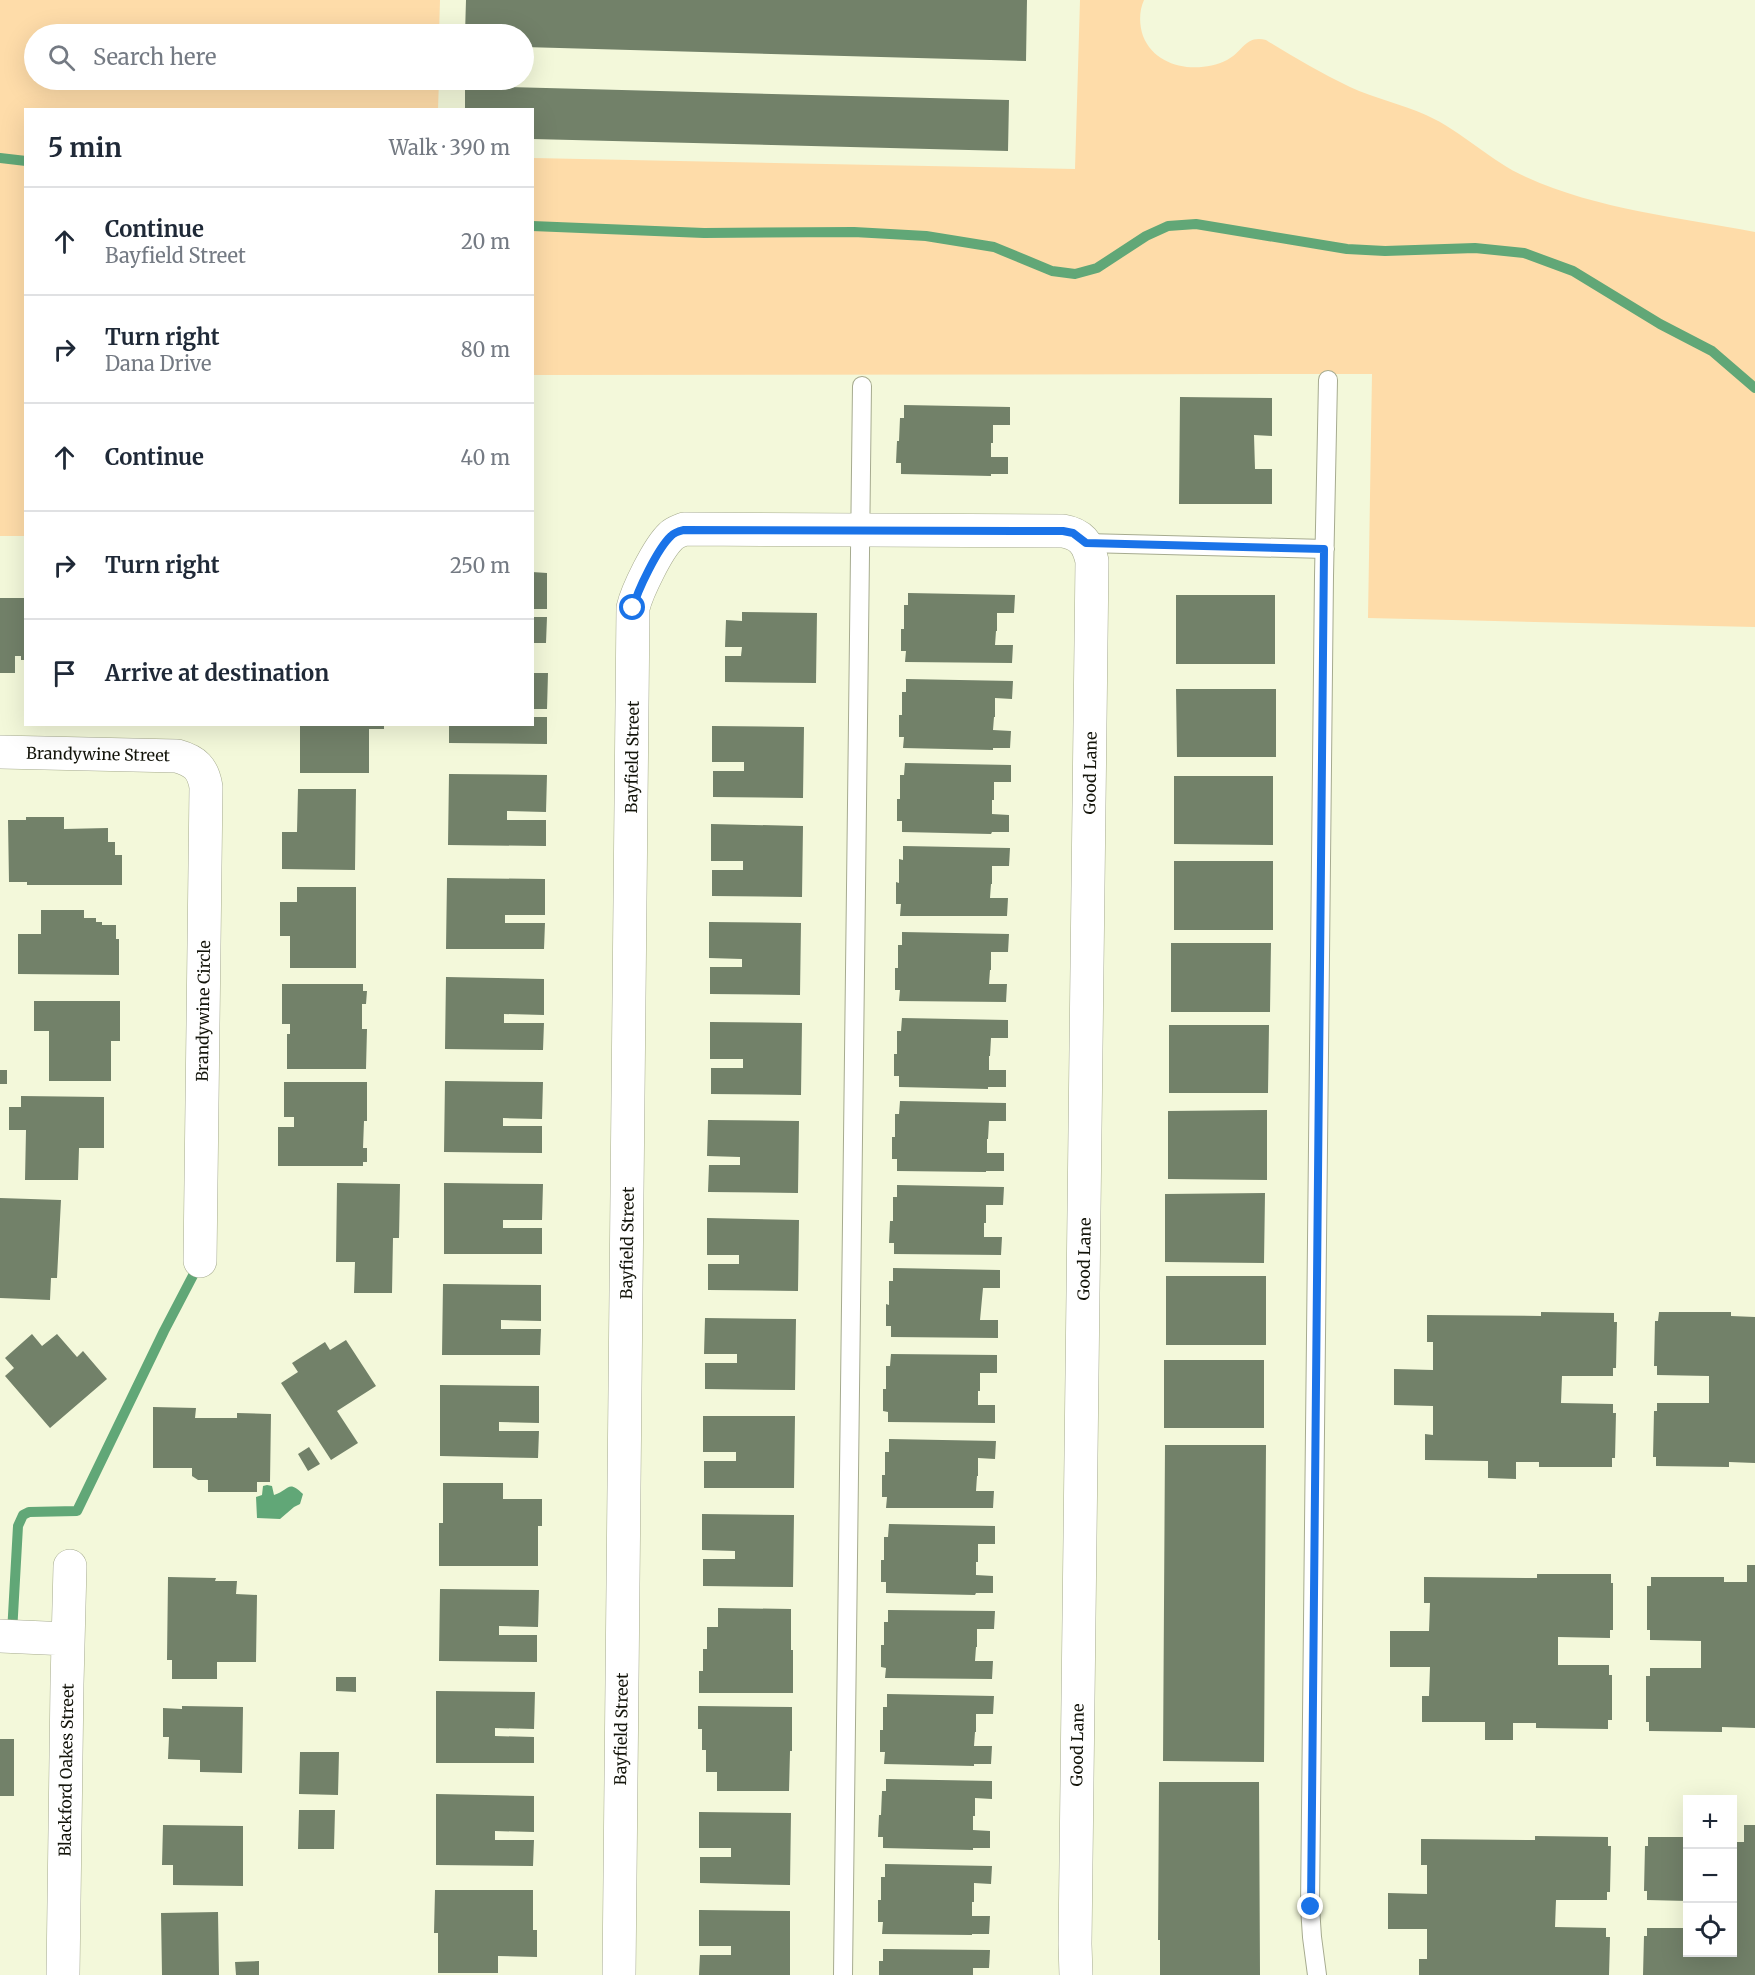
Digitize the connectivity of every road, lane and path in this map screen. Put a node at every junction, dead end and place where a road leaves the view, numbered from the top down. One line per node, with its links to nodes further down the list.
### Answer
1 (1328, 380): 5 (lane)
2 (862, 386): 3 (lane)
3 (860, 530): 4 (street); 13 (street, Bayfield Street); 14 (lane)
4 (1086, 543): 5 (lane); 15 (street, Good Lane)
5 (1324, 549): 16 (lane)
6 (0, 752): 7 (street, Brandywine Street)
7 (195, 763): 8 (street, Brandywine Circle)
8 (200, 1262)
9 (70, 1566): 11 (street, Blackford Oakes Street)
10 (0, 1636): 11 (street)
11 (68, 1639): 12 (street, Blackford Oakes Street)
12 (63, 1975)
13 (619, 1975)
14 (843, 1975)
15 (1076, 1975)
16 (1317, 1975)

